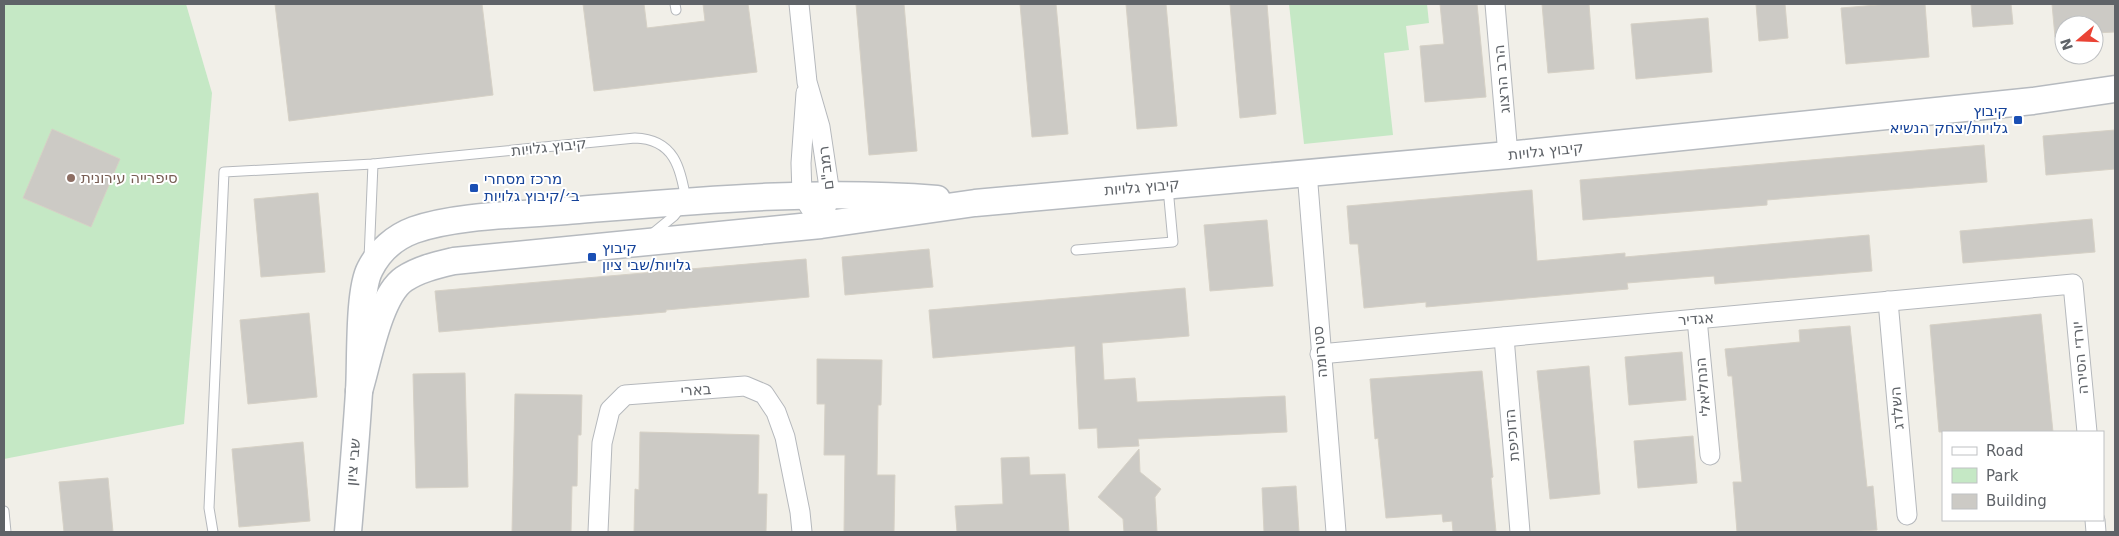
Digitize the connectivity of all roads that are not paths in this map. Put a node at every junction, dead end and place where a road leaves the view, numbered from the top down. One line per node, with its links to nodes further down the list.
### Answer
1 (800, 4): 3 (street, רמב"ם)
2 (1495, 4): 5 (street, הרב הרצוג)
3 (807, 82): 9 (street, רמב"ם); 10 (street, רמב"ם)
4 (2115, 89): 5 (street, קיבוץ גלויות)
5 (1508, 155): 7 (street, קיבוץ גלויות)
6 (373, 164): 11 (lane, קיבוץ גלויות); 16 (lane); 29 (lane, קיבוץ גלויות)
7 (1307, 172): 8 (street, קיבוץ גלויות); 22 (street, סטרומה)
8 (1168, 185): 12 (street, קיבוץ גלויות); 15 (lane)
9 (830, 194): 10 (street, קיבוץ גלויות); 12 (street, קיבוץ גלויות); 13 (street, רמב"ם)
10 (802, 195): 11 (street, קיבוץ גלויות); 13 (street, רמב"ם)
11 (686, 201): 14 (lane); 16 (street, קיבוץ גלויות)
12 (975, 203): 13 (street, קיבוץ גלויות)
13 (821, 226): 14 (street, קיבוץ גלויות)
14 (640, 243): 17 (street, קיבוץ גלויות)
15 (1076, 250)
16 (369, 270): 23 (street, שבי ציון)
17 (413, 273): 23 (street, שבי ציון)
18 (2073, 284): 19 (street, אגדיר); 24 (street, יורדי הסירה)
19 (1888, 301): 20 (street, אגדיר); 27 (street, השלדג)
20 (1697, 319): 21 (street, אגדיר); 25 (street, הנחליאלי)
21 (1504, 337): 22 (street, אגדיר); 34 (street, הדוכיפת)
22 (1320, 354): 33 (street, סטרומה)
23 (359, 391): 30 (street, שבי ציון)
24 (2086, 431)
25 (1710, 455)
26 (4, 511): 28 (lane)
27 (1907, 514)
28 (6, 532)
29 (213, 532)
30 (348, 532)
31 (598, 532): 32 (street, בארי)
32 (802, 532)
33 (1336, 532)
34 (1520, 532)

